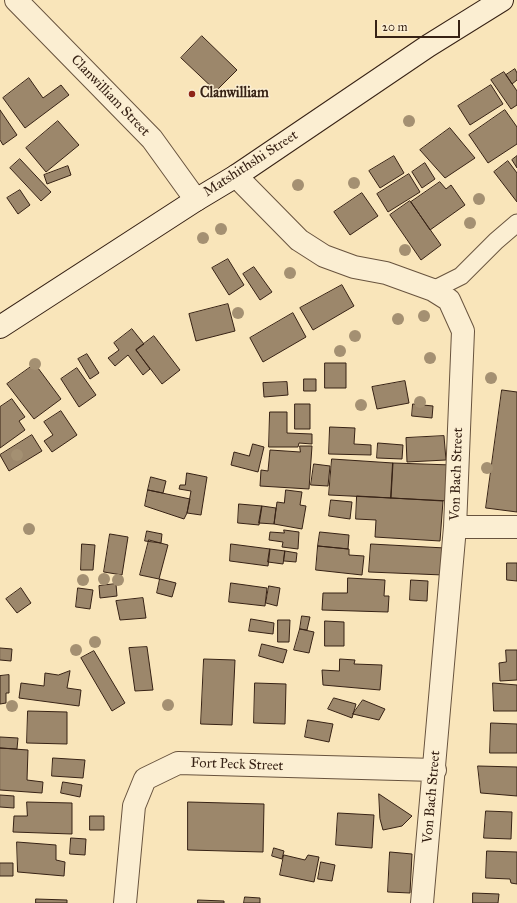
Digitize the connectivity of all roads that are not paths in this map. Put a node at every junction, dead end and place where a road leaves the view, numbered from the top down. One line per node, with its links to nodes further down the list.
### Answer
1 (16, 0): 4 (street, Clanwilliam Street)
2 (502, 0): 3 (street, Matshithshi Street)
3 (236, 176): 4 (street, Matshithshi Street); 6 (street, Von Bach Street)
4 (196, 200): 7 (street, Matshithshi Street)
5 (517, 224): 6 (lane)
6 (433, 290): 8 (street, Von Bach Street)
7 (0, 327)
8 (455, 527): 9 (street); 10 (street, Von Bach Street)
9 (517, 527)
10 (435, 770): 11 (street, Fort Peck Street); 12 (street, Von Bach Street)
11 (125, 903)
12 (422, 903)

